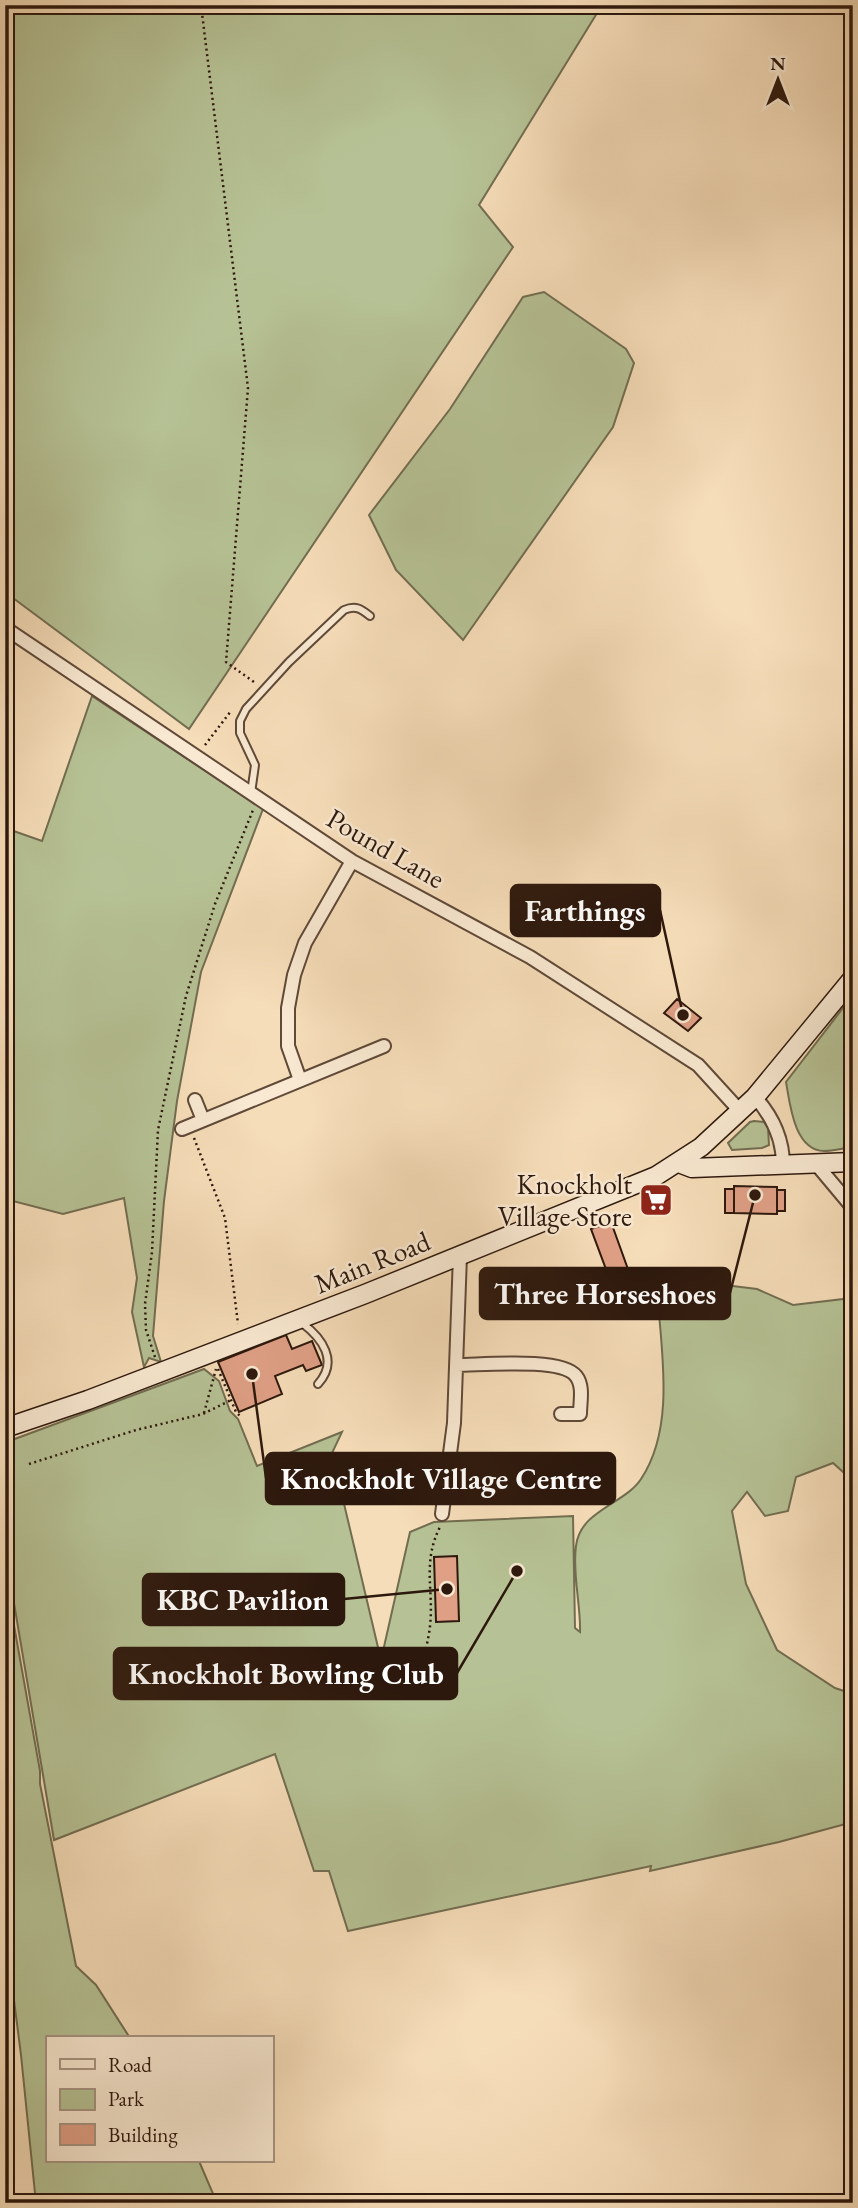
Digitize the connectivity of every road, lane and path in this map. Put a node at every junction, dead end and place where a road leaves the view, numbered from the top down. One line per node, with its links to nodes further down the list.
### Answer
1 (201, 5): 4 (path)
2 (370, 616): 7 (lane)
3 (5, 628): 6 (street, Pound Lane)
4 (245, 692)
5 (237, 703): 6 (path)
6 (196, 756): 7 (street, Pound Lane)
7 (255, 795): 8 (street, Pound Lane); 26 (path)
8 (352, 861): 11 (street); 14 (street, Pound Lane)
9 (853, 978): 12 (street, Main Road)
10 (384, 1046): 11 (street)
11 (299, 1080): 15 (street)
12 (755, 1097): 14 (street, Main Road); 19 (street)
13 (195, 1100): 15 (street)
14 (740, 1111): 18 (street, Main Road)
15 (203, 1120): 16 (street)
16 (186, 1127): 24 (path)
17 (853, 1162): 20 (street)
18 (678, 1163): 19 (street); 22 (street, Main Road)
19 (783, 1165): 20 (street)
20 (817, 1165): 21 (street)
21 (853, 1208)
22 (460, 1255): 23 (street, Main Road); 25 (street)
23 (297, 1319): 24 (street, Main Road); 27 (lane)
24 (243, 1340): 26 (street, Main Road)
25 (457, 1365): 30 (street); 34 (street)
26 (160, 1372): 32 (street, Main Road)
27 (318, 1384)
28 (231, 1400): 29 (path); 29 (path); 31 (path)
29 (204, 1414): 33 (path)
30 (561, 1414)
31 (240, 1416)
32 (5, 1428)
33 (29, 1464)
34 (442, 1514): 35 (path)
35 (418, 1681)

